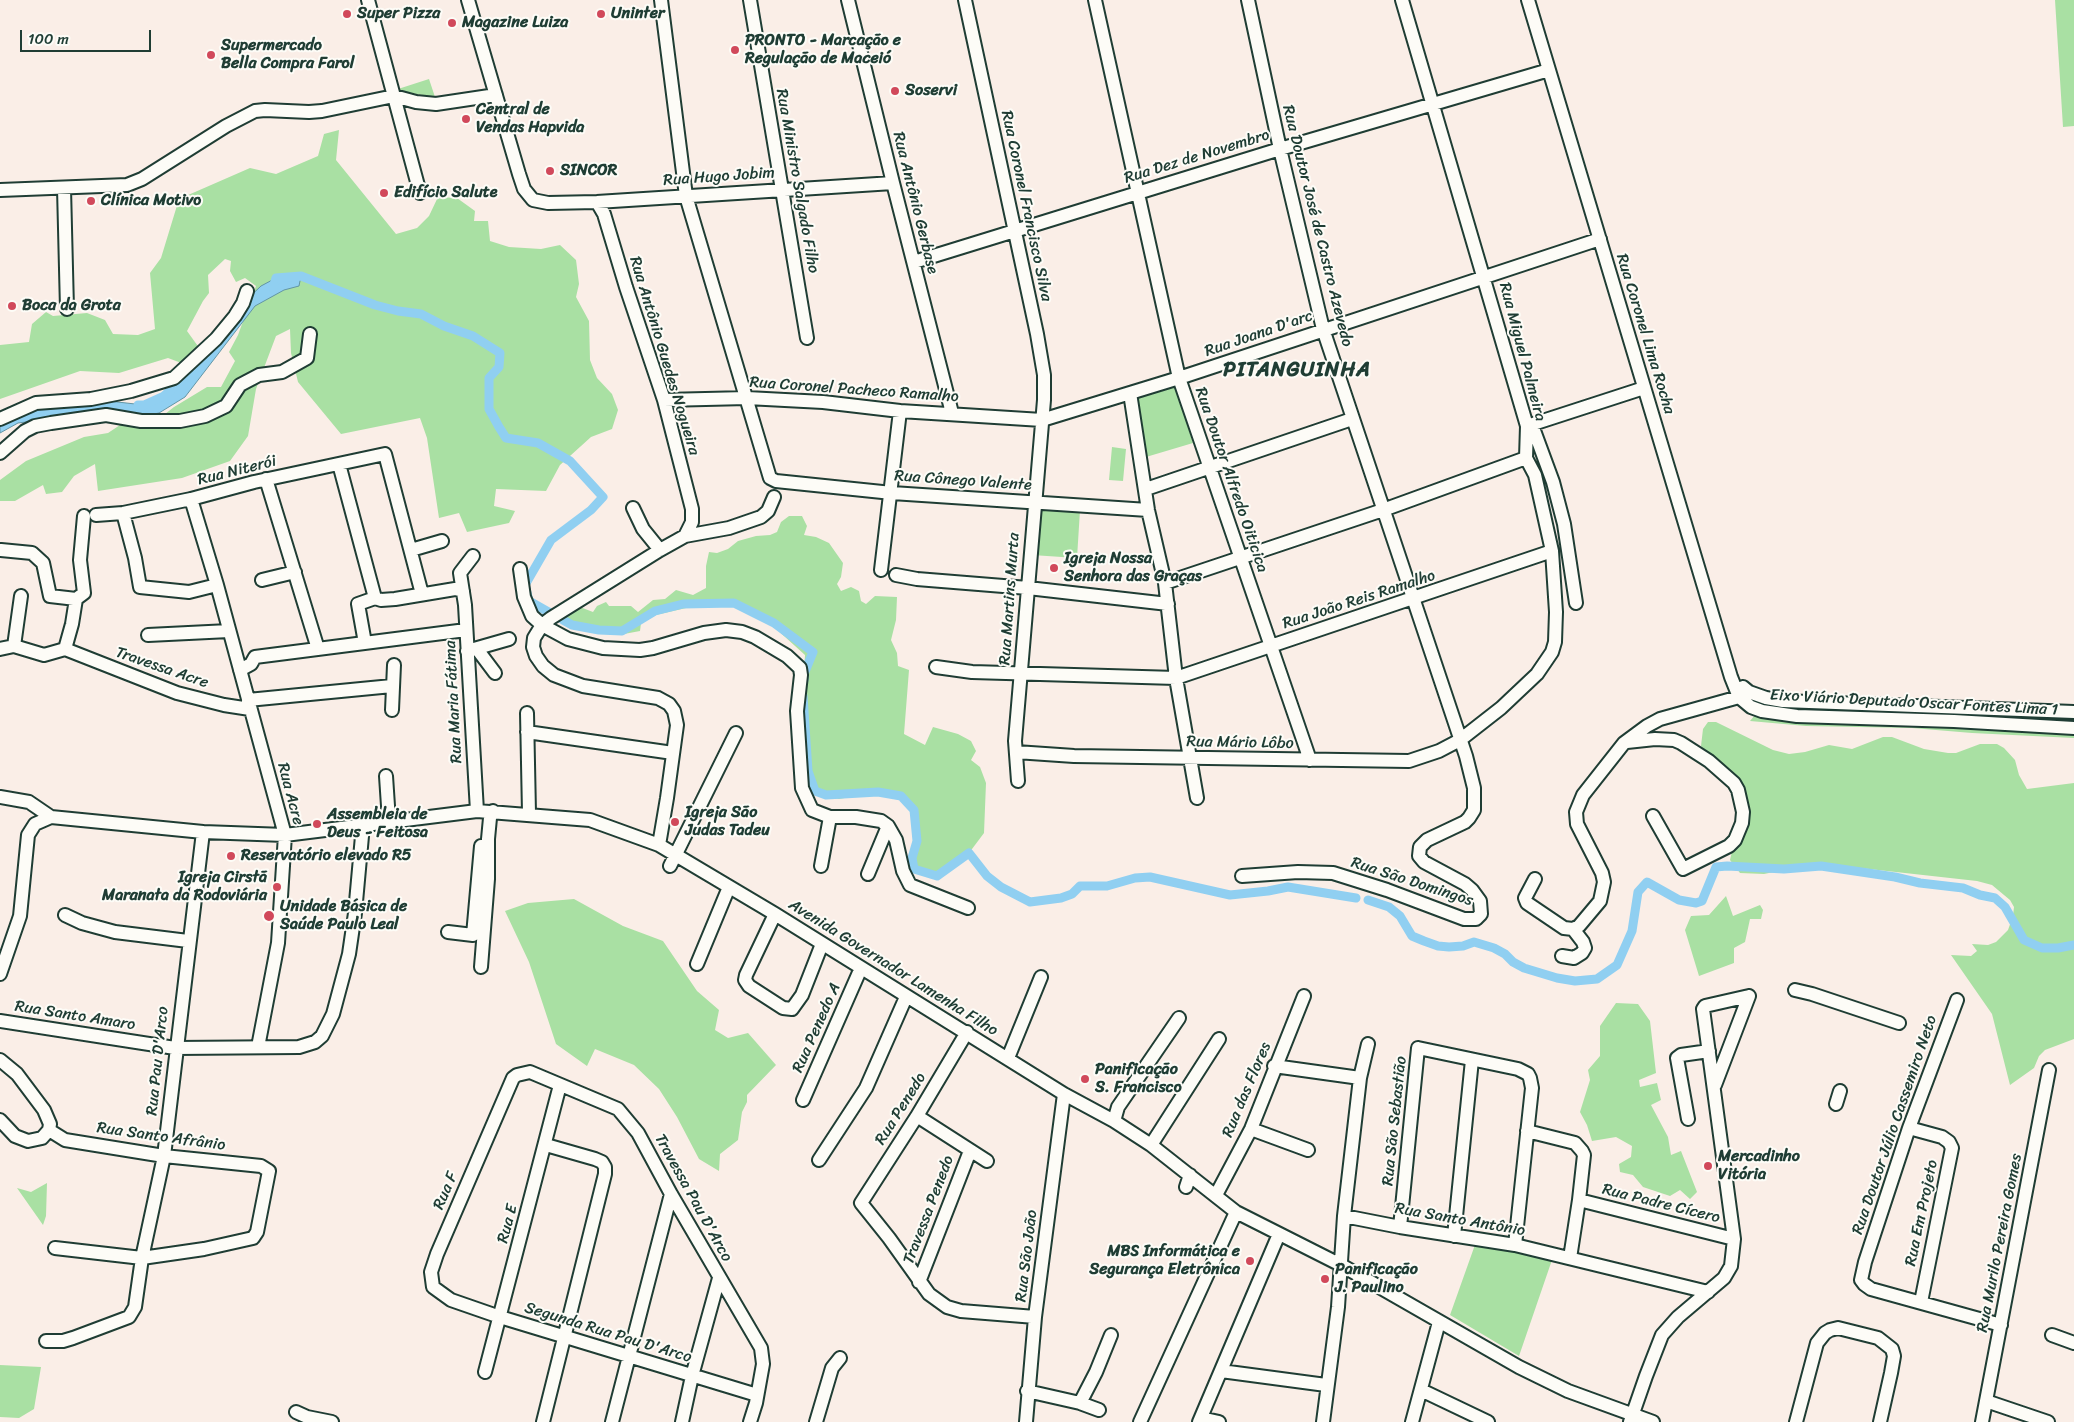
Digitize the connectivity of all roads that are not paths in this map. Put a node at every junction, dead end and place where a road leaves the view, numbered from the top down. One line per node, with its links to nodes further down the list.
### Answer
1 (368, 0): 13 (street)
2 (468, 0): 12 (street)
3 (662, 0): 24 (street)
4 (750, 0): 21 (street, Rua Ministro Salgado Filho)
5 (848, 0): 18 (street, Rua Antônio Gerbase)
6 (966, 0): 26 (street, Rua Coronel Francisco Silva)
7 (1095, 0): 23 (street, Rua Doutor Alfredo Oiticica)
8 (1248, 0): 17 (street, Rua Doutor José de Castro Azevedo)
9 (1402, 0): 15 (street, Rua Miguel Palmeira)
10 (1528, 0): 11 (street, Rua Coronel Lima Rocha)
11 (1549, 70): 15 (street, Rua Dez de Novembro); 27 (street, Rua Coronel Lima Rocha)
12 (496, 95): 14 (street); 25 (street, Rua Hugo Jobim)
13 (394, 96): 14 (street); 16 (street); 19 (street)
14 (416, 102): 16 (street)
15 (1434, 106): 17 (street, Rua Dez de Novembro); 29 (street, Rua Miguel Palmeira)
16 (399, 118): 22 (street)
17 (1280, 149): 23 (street, Rua Dez de Novembro); 32 (street, Rua Doutor José de Castro Azevedo)
18 (892, 183): 21 (street, Rua Hugo Jobim); 28 (street, Rua Antônio Gerbase)
19 (64, 188): 20 (street); 31 (street)
20 (0, 190)
21 (782, 190): 24 (street, Rua Hugo Jobim); 34 (street, Rua Ministro Salgado Filho)
22 (420, 193)
23 (1137, 193): 26 (street, Rua Dez de Novembro); 35 (street, Rua Doutor Alfredo Oiticica)
24 (686, 196): 25 (street, Rua Hugo Jobim); 38 (street)
25 (602, 201): 39 (street, Rua Antônio Guedes Nogueira)
26 (1015, 231): 28 (street, Rua Dez de Novembro); 44 (street, Rua Coronel Francisco Silva)
27 (1600, 239): 29 (street, Rua Joana D'arc); 36 (street, Rua Coronel Lima Rocha)
28 (914, 262): 41 (street, Rua Antônio Gerbase)
29 (1484, 276): 32 (street, Rua Joana D'arc); 45 (street, Rua Miguel Palmeira)
30 (247, 291): 42 (street)
31 (67, 309)
32 (1323, 329): 35 (street, Rua Joana D'arc); 43 (street, Rua Doutor José de Castro Azevedo)
33 (310, 334): 46 (street)
34 (807, 338)
35 (1178, 378): 37 (street, Rua Joana D'arc); 49 (street, Rua Doutor Alfredo Oiticica)
36 (1644, 388): 45 (street); 103 (street, Rua Coronel Lima Rocha)
37 (1130, 393): 44 (street, Rua Joana D'arc); 51 (street)
38 (746, 398): 39 (street, Rua Coronel Pacheco Ramalho); 40 (street, Rua Coronel Pacheco Ramalho); 52 (street, Rua Cônego Valente)
39 (664, 400): 60 (street, Rua Antônio Guedes Nogueira)
40 (900, 411): 41 (street, Rua Coronel Pacheco Ramalho); 52 (street)
41 (952, 414): 44 (street, Rua Coronel Pacheco Ramalho)
42 (0, 419)
43 (1352, 419): 49 (street); 58 (street, Rua Doutor José de Castro Azevedo)
44 (1042, 420): 55 (street, Rua Martins Murta)
45 (1530, 425): 47 (street, Rua Miguel Palmeira); 83 (street, Rua Miguel Palmeira)
46 (0, 453)
47 (1526, 458): 58 (street); 65 (street, Rua Miguel Palmeira)
48 (339, 464): 50 (street, Rua Niterói); 62 (street, Rua Niterói); 79 (street)
49 (1209, 468): 51 (street); 67 (street, Rua Doutor Alfredo Oiticica)
50 (266, 479): 54 (street, Rua Niterói); 70 (street)
51 (1146, 489): 57 (street)
52 (892, 493): 55 (street, Rua Cônego Valente); 69 (street)
53 (774, 497): 60 (street)
54 (191, 499): 59 (street, Rua Niterói); 74 (street, Rua Acre)
55 (1034, 503): 57 (street, Rua Cônego Valente); 75 (street, Rua Martins Murta)
56 (633, 508): 63 (street)
57 (1148, 510): 73 (street)
58 (1382, 510): 67 (street); 81 (street, Rua Doutor José de Castro Azevedo)
59 (123, 513): 74 (street); 80 (street, Rua Niterói)
60 (685, 536): 63 (street)
61 (442, 541): 62 (street)
62 (411, 550): 77 (street)
63 (660, 550): 84 (street)
64 (0, 552): 80 (street)
65 (1552, 552): 81 (street, Rua João Reis Ramalho); 111 (street, Rua Miguel Palmeira)
66 (474, 556): 76 (street, Rua Maria Fátima)
67 (1240, 557): 73 (street); 91 (street, Rua Doutor Alfredo Oiticica)
68 (520, 569): 84 (street)
69 (881, 570)
70 (295, 572): 72 (street); 94 (street)
71 (896, 575): 75 (street)
72 (262, 580)
73 (1165, 583): 82 (street)
74 (217, 585): 86 (street, Rua Acre)
75 (1028, 588): 82 (street); 100 (street, Rua Martins Murta)
76 (463, 591): 77 (street); 85 (street, Rua Maria Fátima)
77 (422, 594): 79 (street)
78 (21, 596): 90 (street)
79 (375, 598): 89 (street)
80 (76, 599): 93 (street)
81 (1413, 600): 91 (street, Rua João Reis Ramalho); 111 (street, Rua Doutor José de Castro Azevedo)
82 (1168, 604): 101 (street)
83 (1576, 604)
84 (547, 621): 114 (street); 123 (street)
85 (466, 630): 89 (street); 95 (street, Rua Maria Fátima)
86 (229, 631): 87 (street); 98 (street, Rua Acre)
87 (148, 635)
88 (509, 638): 95 (street)
89 (366, 642): 94 (street)
90 (14, 646): 92 (street); 93 (street)
91 (1270, 646): 101 (street, Rua João Reis Ramalho); 116 (street, Rua Doutor Alfredo Oiticica)
92 (0, 649)
93 (64, 649): 104 (street, Travessa Acre)
94 (318, 649): 98 (street)
95 (472, 650): 99 (street); 121 (street, Rua Maria Fátima)
96 (394, 665): 102 (street)
97 (936, 667): 100 (street)
98 (240, 670): 104 (street, Rua Acre)
99 (495, 672)
100 (1021, 672): 101 (street); 113 (street, Rua Martins Murta)
101 (1176, 678): 115 (street)
102 (392, 686): 104 (street, Travessa Acre); 105 (street)
103 (1744, 694): 106 (street, Eixo Viário Deputado Oscar Fontes Lima 1); 108 (street, Eixo Viário Deputado Oscar Fontes Lima 1); 112 (street)
104 (249, 705): 130 (street, Rua Acre)
105 (392, 710)
106 (2074, 712)
107 (527, 713): 109 (street)
108 (2074, 728)
109 (526, 732): 114 (street); 122 (street)
110 (736, 734): 132 (street)
111 (1460, 740): 116 (street, Rua Mário Lôbo); 135 (street, Rua São Domingos)
112 (1624, 743): 124 (street); 141 (street)
113 (1016, 752): 115 (street, Rua Mário Lôbo); 118 (street, Rua Martins Murta)
114 (673, 753): 131 (street)
115 (1191, 758): 116 (street, Rua Mário Lôbo); 120 (street)
116 (1310, 760)
117 (386, 776): 126 (street)
118 (1018, 781)
119 (0, 797): 125 (street)
120 (1197, 798)
121 (484, 811): 122 (street, Avenida Governador Lamenha Filho); 126 (street, Avenida Governador Lamenha Filho); 142 (street); 147 (street)
122 (529, 813): 131 (street, Avenida Governador Lamenha Filho)
123 (830, 816): 128 (street); 133 (street)
124 (1653, 816)
125 (46, 818): 129 (street, Avenida Governador Lamenha Filho); 149 (street)
126 (389, 821): 127 (street, Avenida Governador Lamenha Filho)
127 (364, 825): 130 (street, Avenida Governador Lamenha Filho); 161 (street, Rua Santo Amaro)
128 (888, 826): 134 (street); 138 (street)
129 (203, 832): 130 (street, Avenida Governador Lamenha Filho); 143 (street, Rua Pau D'Arco)
130 (285, 835): 161 (street, Rua Acre)
131 (659, 846): 132 (street, Avenida Governador Lamenha Filho)
132 (673, 860): 137 (street, Avenida Governador Lamenha Filho)
133 (821, 866)
134 (868, 874)
135 (1242, 876)
136 (1535, 879): 141 (street)
137 (730, 887): 139 (street, Avenida Governador Lamenha Filho); 146 (street)
138 (968, 908)
139 (775, 914): 144 (street, Avenida Governador Lamenha Filho); 144 (street)
140 (65, 915): 143 (street)
141 (1573, 929): 145 (street)
142 (448, 932)
143 (188, 941): 162 (street, Rua Pau D'Arco)
144 (822, 944): 148 (street, Avenida Governador Lamenha Filho)
145 (1562, 956)
146 (697, 964)
147 (481, 967)
148 (861, 968): 153 (street, Avenida Governador Lamenha Filho); 175 (street, Rua Penedo A)
149 (0, 974)
150 (1041, 977): 164 (street)
151 (1795, 990): 157 (street)
152 (1304, 996): 167 (street, Rua das Flores)
153 (906, 997): 158 (street, Avenida Governador Lamenha Filho); 190 (street)
154 (1957, 1000): 181 (street, Rua Doutor Júlio Cassemiro Neto)
155 (1179, 1018): 180 (street)
156 (0, 1021): 162 (street, Rua Santo Amaro)
157 (1900, 1023)
158 (967, 1032): 164 (street, Avenida Governador Lamenha Filho); 177 (street, Rua Penedo)
159 (1219, 1039): 186 (street)
160 (1368, 1044): 169 (street)
161 (258, 1047): 162 (street, Rua Santo Amaro)
162 (176, 1048): 189 (street, Rua Pau D'Arco)
163 (1709, 1051): 171 (street); 171 (street); 178 (street)
164 (1008, 1058): 174 (street, Avenida Governador Lamenha Filho)
165 (0, 1060): 183 (street)
166 (1472, 1060): 184 (street); 197 (street, Rua São Sebastião); 199 (street)
167 (1274, 1066): 169 (street); 182 (street, Rua das Flores)
168 (2049, 1070): 214 (street, Rua Murilo Pereira Gomes)
169 (1360, 1078): 196 (street)
170 (560, 1085): 172 (street, Travessa Pau D'Arco); 185 (street, Rua E); 192 (street, Travessa Pau D'Arco)
171 (1714, 1086): 200 (street)
172 (509, 1089): 209 (street, Rua F)
173 (1840, 1091): 176 (street)
174 (1064, 1094): 180 (street, Avenida Governador Lamenha Filho); 212 (street, Rua São João)
175 (803, 1100)
176 (1836, 1104)
177 (917, 1116): 188 (street, Travessa Penedo); 207 (street, Rua Penedo)
178 (1688, 1119)
179 (0, 1120): 183 (street)
180 (1114, 1121): 186 (street, Avenida Governador Lamenha Filho)
181 (1909, 1128): 210 (street, Rua Em Projeto); 210 (street, Rua Doutor Júlio Cassemiro Neto)
182 (1251, 1129): 187 (street); 193 (street, Rua das Flores)
183 (49, 1130): 189 (street, Rua Santo Afrânio)
184 (1526, 1131): 194 (street); 201 (street)
185 (546, 1145): 211 (street, Rua E); 217 (street)
186 (1151, 1145): 193 (street, Avenida Governador Lamenha Filho)
187 (1308, 1150)
188 (970, 1151): 191 (street, Travessa Penedo); 207 (street, Travessa Penedo)
189 (164, 1156): 203 (street, Rua Pau D'Arco); 203 (street, Rua Santo Afrânio)
190 (819, 1160)
191 (987, 1162)
192 (671, 1194): 206 (street, Travessa Pau D'Arco); 220 (street)
193 (1216, 1195): 195 (street, Avenida Governador Lamenha Filho)
194 (1579, 1200): 200 (street, Rua Padre Cícero); 204 (street)
195 (1236, 1212): 198 (street, Avenida Governador Lamenha Filho); 242 (street)
196 (1344, 1216): 197 (street, Rua Santo Antônio); 205 (street)
197 (1400, 1227): 199 (street, Rua Santo Antônio)
198 (1279, 1234): 205 (street, Avenida Governador Lamenha Filho); 222 (street)
199 (1454, 1236): 201 (street, Rua Santo Antônio)
200 (1734, 1239): 208 (street)
201 (1515, 1246): 204 (street, Rua Santo Antônio)
202 (55, 1248): 203 (street)
203 (142, 1258): 218 (street, Rua Pau D'Arco)
204 (1570, 1258): 208 (street, Rua Santo Antônio)
205 (1341, 1265): 213 (street, Avenida Governador Lamenha Filho); 225 (street)
206 (719, 1278): 224 (street); 228 (street, Travessa Pau D'Arco)
207 (919, 1282): 212 (street)
208 (1708, 1292): 233 (street)
209 (451, 1300): 211 (street, Segunda Rua Pau D'Arco)
210 (1921, 1302): 214 (street)
211 (500, 1317): 217 (street, Segunda Rua Pau D'Arco); 223 (street, Rua E)
212 (1036, 1317): 227 (street, Rua São João)
213 (1439, 1322): 226 (street); 233 (street, Avenida Governador Lamenha Filho)
214 (2001, 1325): 229 (street, Rua Murilo Pereira Gomes)
215 (1111, 1335): 230 (street)
216 (2052, 1335): 219 (street)
217 (565, 1337): 220 (street, Segunda Rua Pau D'Arco); 236 (street)
218 (46, 1341)
219 (2074, 1343)
220 (630, 1356): 224 (street, Segunda Rua Pau D'Arco); 237 (street)
221 (840, 1358): 240 (street)
222 (1221, 1371): 225 (street); 234 (street)
223 (484, 1372)
224 (692, 1376): 228 (street, Segunda Rua Pau D'Arco); 238 (street)
225 (1326, 1385): 244 (street)
226 (1421, 1390): 245 (street); 246 (street)
227 (1027, 1391): 230 (street); 241 (street, Rua São João)
228 (757, 1395): 239 (street, Travessa Pau D'Arco)
229 (1986, 1401): 250 (street, Rua Murilo Pereira Gomes); 251 (street)
230 (1080, 1403): 231 (street)
231 (1098, 1410)
232 (296, 1412): 235 (street)
233 (1631, 1419): 247 (street, Avenida Governador Lamenha Filho)
234 (1200, 1420): 243 (street)
235 (332, 1422)
236 (543, 1422)
237 (612, 1422)
238 (682, 1422)
239 (750, 1422)
240 (816, 1422)
241 (1026, 1422)
242 (1140, 1422)
243 (1218, 1422)
244 (1323, 1422)
245 (1412, 1422)
246 (1488, 1422)
247 (1653, 1422)
248 (1796, 1422): 249 (street)
249 (1880, 1422)
250 (1982, 1422)
251 (2048, 1422)

